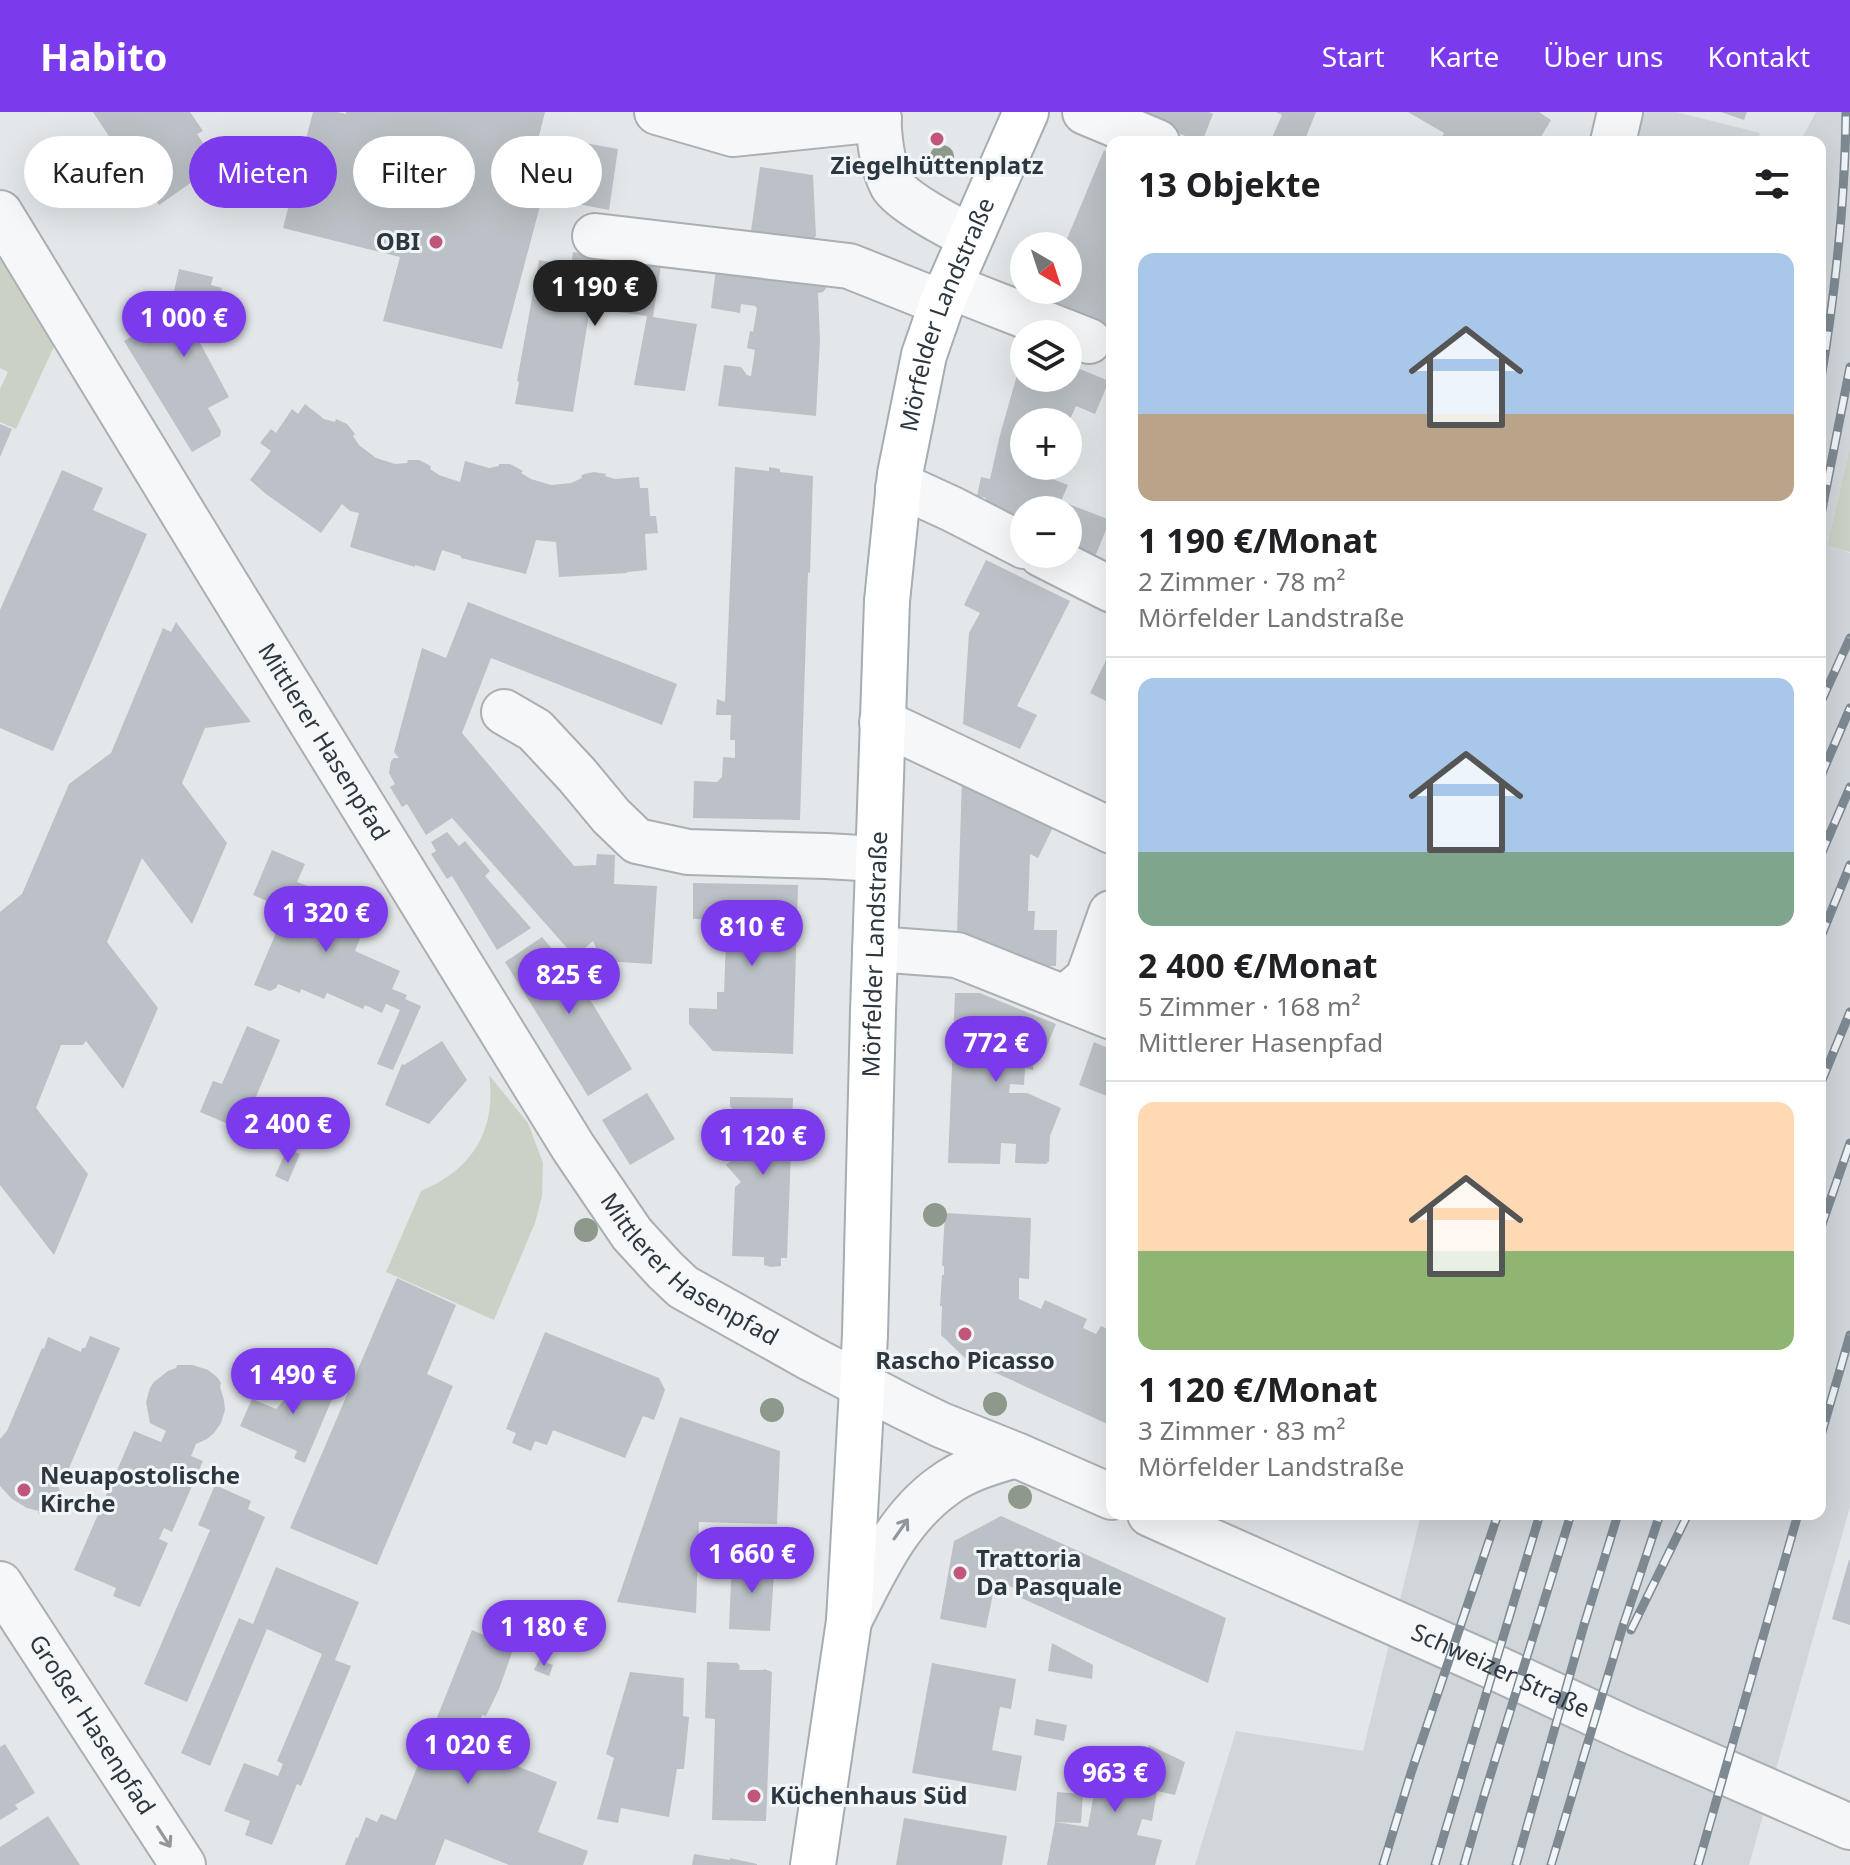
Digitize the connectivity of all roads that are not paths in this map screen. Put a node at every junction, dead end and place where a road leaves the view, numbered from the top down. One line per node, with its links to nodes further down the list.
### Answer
1 (657, 112): 5 (street)
2 (1026, 112): 10 (main road, Mörfelder Landstraße)
3 (1085, 112): 6 (street)
4 (1620, 112): 7 (street)
5 (879, 116): 10 (street)
6 (1143, 136)
7 (1614, 136)
8 (0, 213): 25 (street, Mittlerer Hasenpfad)
9 (595, 236): 11 (street)
10 (970, 236): 11 (main road, Mörfelder Landstraße)
11 (945, 295): 12 (street); 13 (main road, Mörfelder Landstraße)
12 (1089, 341)
13 (898, 488): 14 (street); 18 (main road, Mörfelder Landstraße)
14 (1010, 539)
15 (1069, 568): 16 (street)
16 (1106, 587)
17 (504, 712): 20 (street)
18 (882, 722): 19 (street); 20 (main road, Mörfelder Landstraße)
19 (1106, 828)
20 (878, 859): 22 (main road, Mörfelder Landstraße)
21 (1106, 927): 23 (street)
22 (875, 949): 23 (street); 25 (main road, Mörfelder Landstraße)
23 (1065, 998): 24 (street)
24 (1106, 1015)
25 (863, 1387): 26 (street); 30 (main road, Mörfelder Landstraße)
26 (1016, 1455): 27 (street); 30 (street, one-way to 26)
27 (1106, 1494)
28 (1163, 1520): 31 (street, Schweizer Straße)
29 (0, 1584): 32 (street, Großer Hasenpfad, one-way to 32)
30 (849, 1621): 33 (main road, Mörfelder Landstraße)
31 (1850, 1827)
32 (183, 1865)
33 (813, 1865)

